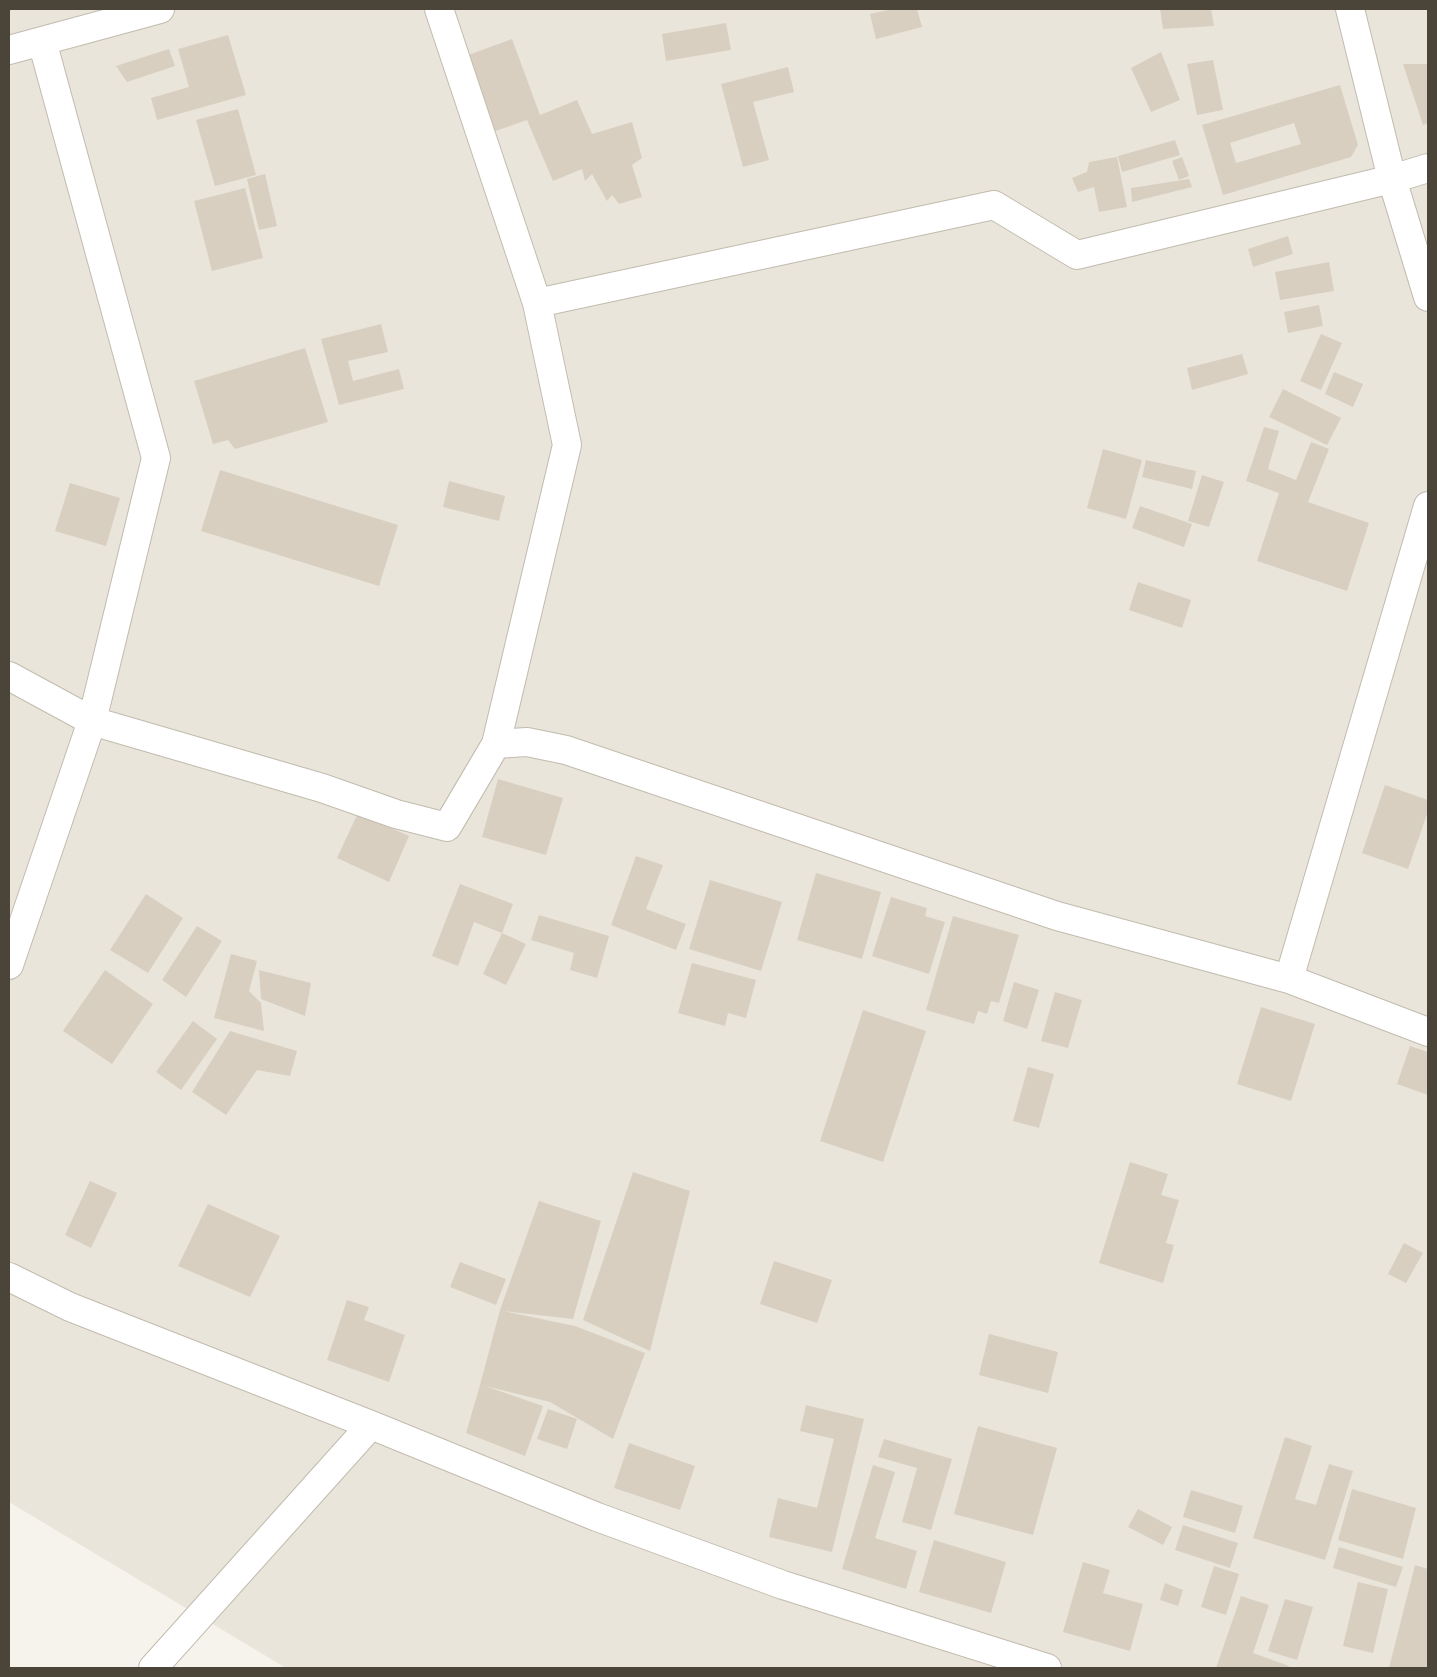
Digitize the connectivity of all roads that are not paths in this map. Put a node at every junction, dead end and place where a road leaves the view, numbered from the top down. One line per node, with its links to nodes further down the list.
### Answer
1 (160, 9): 4 (street)
2 (438, 9): 9 (street)
3 (1350, 9): 7 (street)
4 (42, 41): 5 (street); 12 (street)
5 (9, 50)
6 (1428, 168): 7 (street)
7 (1392, 179): 8 (street); 9 (street)
8 (1428, 298)
9 (537, 303): 13 (street)
10 (1428, 506): 15 (street)
11 (9, 676): 12 (street)
12 (92, 721): 13 (street); 14 (street)
13 (496, 744): 15 (street)
14 (9, 966)
15 (1288, 979): 16 (street)
16 (1428, 1032)
17 (9, 1277): 18 (street)
18 (371, 1424): 19 (street); 20 (street)
19 (153, 1668)
20 (1047, 1668)

